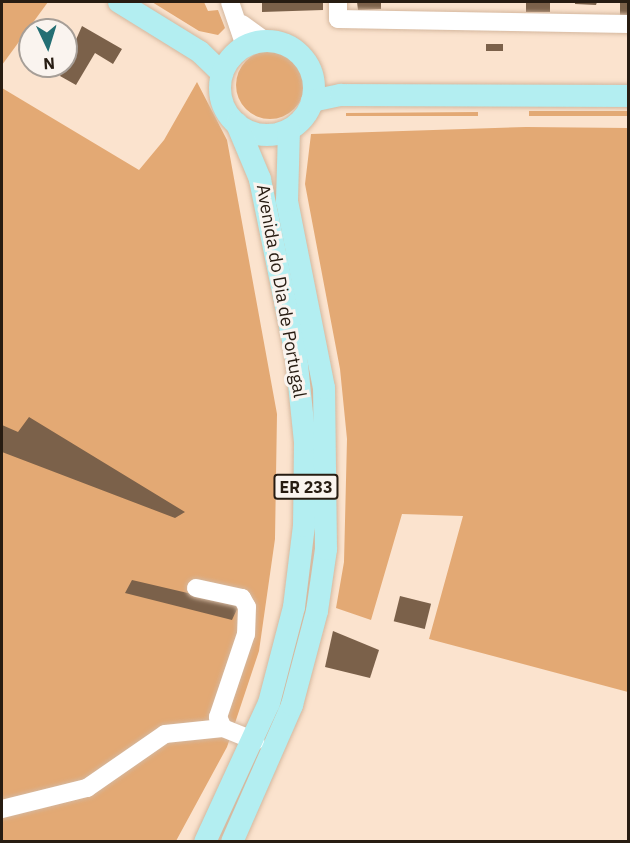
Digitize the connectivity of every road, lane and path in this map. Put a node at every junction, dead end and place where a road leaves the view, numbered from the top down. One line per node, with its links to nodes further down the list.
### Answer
1 (119, 2): 5 (main road)
2 (230, 2): 5 (street)
3 (338, 2): 4 (street)
4 (628, 24)
5 (241, 54): 6 (main road); 8 (main road)
6 (313, 93): 7 (main road); 9 (main road)
7 (628, 96)
8 (237, 124): 9 (main road); 12 (main road, Avenida do Dia de Portugal / ER 233)
9 (289, 130): 15 (main road, Avenida do Dia de Portugal / ER 233)
10 (196, 588): 11 (street)
11 (223, 728): 12 (street); 13 (street)
12 (255, 741): 14 (main road, Avenida do Dia de Portugal / ER 233)
13 (2, 808)
14 (205, 842)
15 (232, 842)

